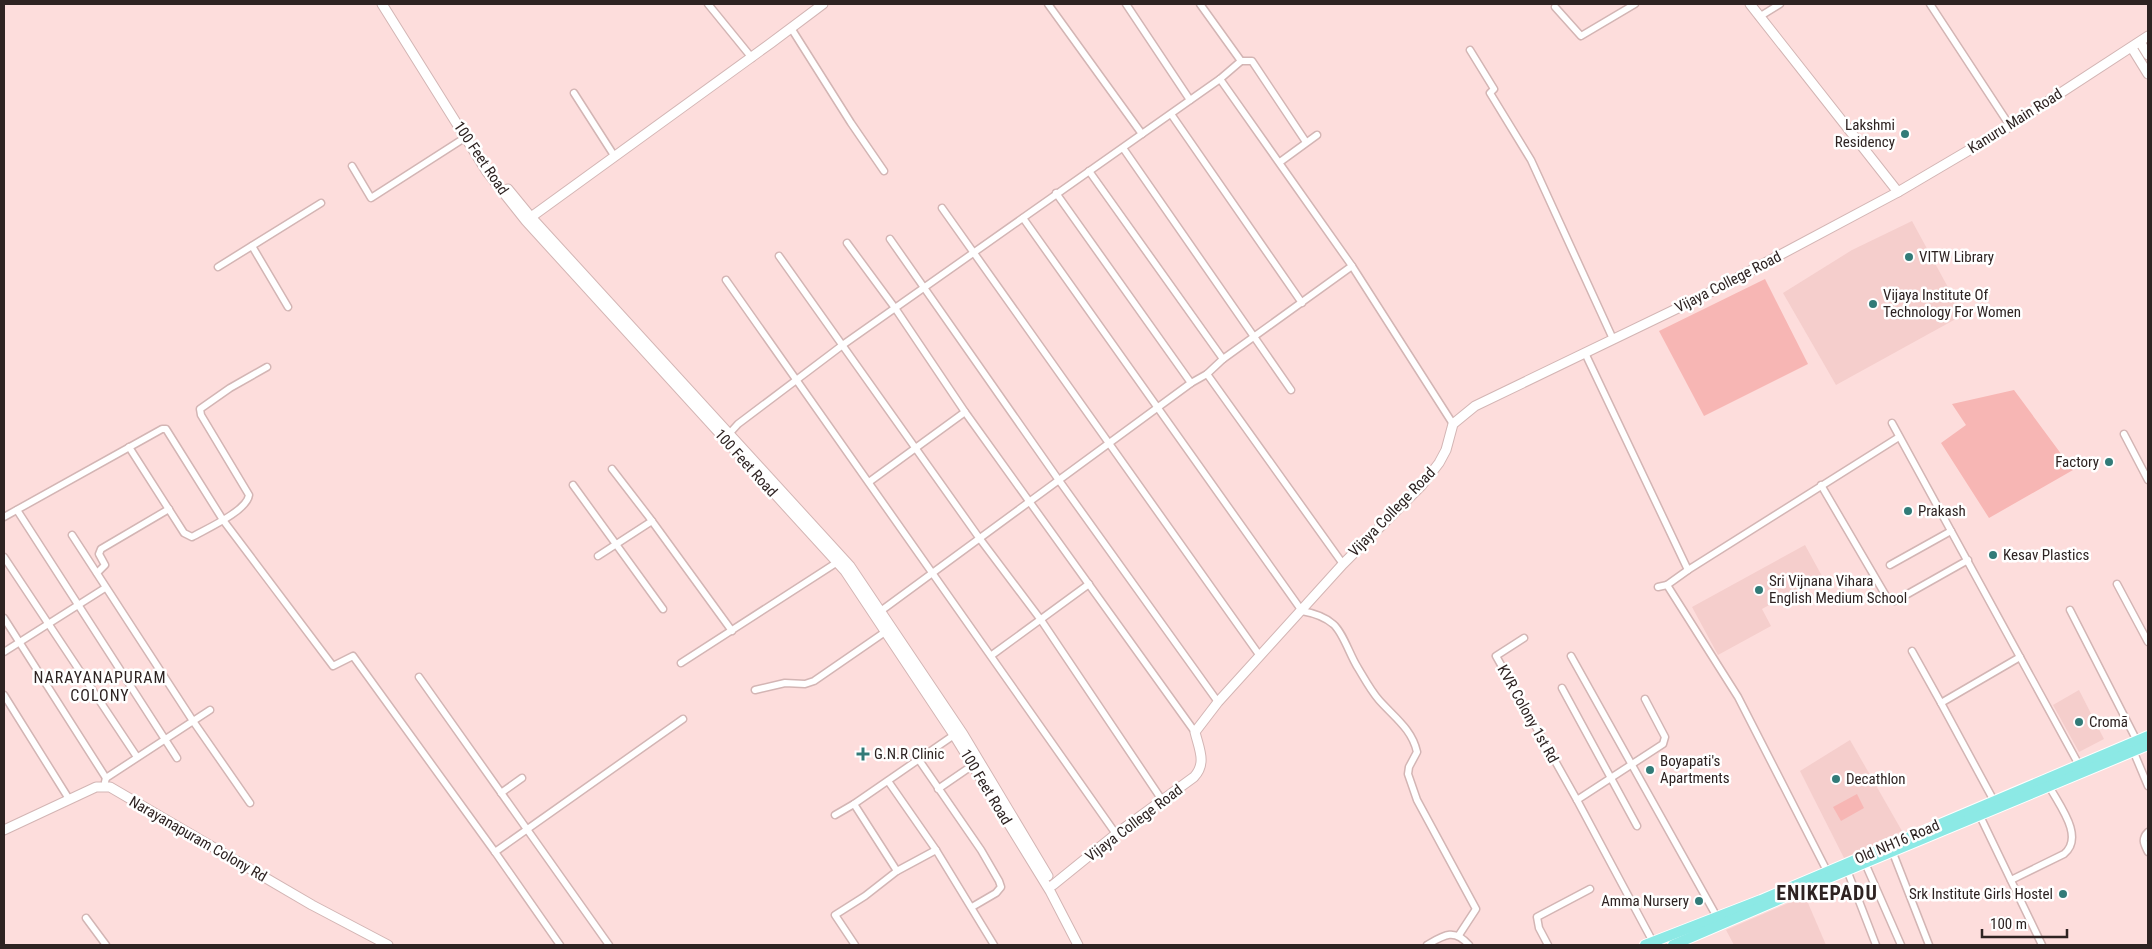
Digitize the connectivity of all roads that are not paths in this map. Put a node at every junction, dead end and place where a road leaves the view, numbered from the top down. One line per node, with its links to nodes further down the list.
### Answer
1 (382, 4): 30 (street, 100 Feet Road)
2 (389, 4): 43 (street, 100 Feet Road)
3 (708, 4): 20 (street)
4 (823, 4): 14 (street)
5 (1048, 4): 28 (street)
6 (1126, 4): 25 (street)
7 (1200, 4): 21 (street)
8 (1635, 4): 12 (street)
9 (1750, 4): 13 (street)
10 (1780, 4): 13 (street)
11 (1930, 4): 27 (street)
12 (1556, 8)
13 (1759, 17): 38 (street)
14 (791, 28): 20 (street); 36 (street)
15 (2148, 36): 16 (street, Kanuru Main Road)
16 (2140, 42): 17 (street, Kanuru Main Road); 19 (street)
17 (2132, 48): 22 (street); 27 (street, Kanuru Main Road)
18 (1470, 50): 57 (street)
19 (2148, 56)
20 (752, 58): 33 (street)
21 (1241, 61): 23 (street); 31 (street)
22 (2148, 74)
23 (1220, 79): 25 (street); 34 (street)
24 (574, 93): 33 (street)
25 (1190, 100): 26 (street)
26 (1171, 114): 28 (street); 53 (street)
27 (2010, 126): 38 (street, Kanuru Main Road)
28 (1142, 134): 32 (street)
29 (1317, 135): 31 (street)
30 (466, 137): 35 (street); 43 (street, 100 Feet Road)
31 (1306, 142): 34 (street)
32 (1122, 148): 37 (street); 56 (street)
33 (615, 156): 43 (street)
34 (1280, 162): 49 (street)
35 (352, 166)
36 (884, 171)
37 (1089, 171): 39 (street); 60 (street)
38 (1898, 192): 57 (street, Vijaya College Road)
39 (1056, 193): 42 (street); 64 (street)
40 (321, 203): 46 (street)
41 (942, 208): 47 (street)
42 (1023, 218): 47 (street); 66 (street)
43 (528, 219): 71 (street, 100 Feet Road); 95 (street, 100 Feet Road)
44 (890, 239): 52 (street)
45 (847, 243): 55 (street)
46 (252, 246): 50 (street); 54 (street)
47 (973, 253): 52 (street); 73 (street)
48 (779, 256): 58 (street)
49 (1352, 266): 53 (street); 69 (street)
50 (218, 267)
51 (726, 280): 63 (street)
52 (924, 287): 55 (street); 77 (street)
53 (1302, 303): 56 (street)
54 (288, 307)
55 (895, 308): 58 (street); 67 (street)
56 (1255, 336): 60 (street); 65 (street)
57 (1614, 339): 59 (street, Vijaya College Road)
58 (844, 344): 63 (street); 74 (street)
59 (1586, 353): 69 (street, Vijaya College Road); 98 (street)
60 (1223, 359): 62 (street)
61 (268, 367): 86 (street)
62 (1208, 374): 64 (street); 96 (street)
63 (795, 380): 71 (street); 79 (street)
64 (1191, 383): 66 (street)
65 (1291, 390)
66 (1158, 407): 73 (street); 109 (street)
67 (965, 412): 74 (street); 82 (street)
68 (1892, 423): 72 (street)
69 (1453, 424): 96 (street, Vijaya College Road)
70 (2124, 434): 78 (street)
71 (728, 435): 110 (street, 100 Feet Road)
72 (1899, 437): 81 (street); 88 (street)
73 (1109, 443): 77 (street); 122 (street)
74 (915, 447): 79 (street); 90 (street)
75 (129, 448): 83 (street); 84 (street); 86 (street)
76 (612, 469): 87 (street)
77 (1058, 479): 82 (street); 131 (street)
78 (2148, 480)
79 (869, 482): 100 (street)
80 (573, 485): 91 (street)
81 (1821, 485): 94 (street); 98 (street)
82 (1030, 501): 90 (street); 101 (street)
83 (169, 509): 86 (street); 99 (street)
84 (17, 510): 85 (street); 106 (street)
85 (4, 517)
86 (223, 520): 170 (street)
87 (652, 521): 91 (street); 114 (street)
88 (1951, 531): 94 (street); 97 (street)
89 (72, 535): 99 (street)
90 (980, 539): 100 (street); 112 (street)
91 (616, 544): 92 (street); 107 (street)
92 (598, 556)
93 (4, 558): 113 (street)
94 (1968, 560): 124 (street)
95 (836, 563): 110 (street, 100 Feet Road); 114 (street)
96 (1343, 564): 109 (street, Vijaya College Road)
97 (1890, 565)
98 (1688, 570): 103 (street)
99 (97, 573): 105 (street)
100 (933, 574): 110 (street); 121 (street)
101 (1088, 584): 112 (street); 136 (street)
102 (2117, 584): 118 (street)
103 (1667, 585): 104 (street); 176 (street)
104 (1658, 587)
105 (105, 588): 106 (street); 135 (street)
106 (77, 606): 113 (street); 139 (street)
107 (662, 610)
108 (2070, 610): 140 (street)
109 (1302, 611): 122 (street, Vijaya College Road); 183 (street)
110 (877, 613): 115 (street, 100 Feet Road); 178 (street, 100 Feet Road)
111 (4, 618): 117 (street)
112 (1041, 620): 121 (street); 157 (street)
113 (47, 624): 117 (street); 142 (street)
114 (732, 631): 125 (street)
115 (884, 632): 128 (street); 137 (street, 100 Feet Road)
116 (1524, 638): 158 (street, KVR Colony 1st Rd)
117 (20, 642): 120 (street); 151 (street)
118 (2148, 642)
119 (1912, 651): 132 (street)
120 (4, 652)
121 (992, 655): 168 (street)
122 (1260, 656): 131 (street, Vijaya College Road)
123 (1571, 656): 145 (street)
124 (2020, 657): 132 (street); 147 (street)
125 (681, 663)
126 (419, 677): 155 (street)
127 (1562, 688): 149 (street)
128 (755, 690)
129 (4, 694): 156 (street)
130 (1645, 699): 145 (street)
131 (1218, 702): 136 (street, Vijaya College Road)
132 (1941, 704): 159 (street)
133 (210, 710): 135 (street)
134 (682, 719): 165 (street)
135 (192, 721): 139 (street); 160 (street)
136 (1195, 732): 157 (street, Vijaya College Road)
137 (954, 735): 144 (street); 146 (street, 100 Feet Road)
138 (2148, 736): 140 (main road, Old NH16 Road)
139 (166, 740): 142 (street); 143 (street)
140 (2133, 745): 141 (main road, Old NH16 Road); 147 (main road, Old NH16 Road); 152 (main road, Old NH16 Road); 153 (street)
141 (2148, 745)
142 (137, 757): 151 (street)
143 (177, 758)
144 (919, 760): 150 (street); 154 (street)
145 (1632, 764): 149 (street); 181 (street)
146 (973, 765): 154 (street); 192 (street, 100 Feet Road)
147 (2079, 765): 159 (main road, Old NH16 Road)
148 (522, 778): 155 (street)
149 (1612, 778): 158 (street); 164 (street)
150 (888, 780): 161 (street); 169 (street)
151 (105, 782): 156 (street); 187 (street, Narayanapuram Colony Rd)
152 (2050, 786): 163 (main road, Old NH16 Road); 177 (street)
153 (2148, 786)
154 (938, 789): 180 (street)
155 (501, 793): 165 (street)
156 (69, 799): 166 (street)
157 (1162, 800): 168 (street, Vijaya College Road)
158 (1577, 800): 184 (street)
159 (1994, 801): 176 (main road, Old NH16 Road)
160 (250, 803)
161 (854, 804): 162 (street); 174 (street)
162 (835, 815)
163 (1980, 816): 171 (main road, Old NH16 Road); 177 (street)
164 (1637, 826)
165 (526, 829): 170 (street); 189 (street)
166 (4, 830)
167 (2148, 832): 172 (street)
168 (1116, 834): 178 (street, Vijaya College Road)
169 (936, 850): 174 (street); 180 (street)
170 (494, 852): 188 (street)
171 (1893, 852): 173 (main road, Old NH16 Road); 199 (street)
172 (2148, 852)
173 (1865, 863): 175 (main road, Old NH16 Road); 198 (street)
174 (897, 870): 190 (street)
175 (1847, 870): 185 (main road, Old NH16 Road); 197 (street)
176 (1827, 871): 181 (main road, Old NH16 Road)
177 (2011, 880): 200 (street)
178 (1053, 885): 193 (street, 100 Feet Road)
179 (1590, 889): 196 (street)
180 (972, 907): 191 (street)
181 (1717, 917): 184 (main road, Old NH16 Road)
182 (86, 918): 186 (street)
183 (1459, 936): 194 (street); 195 (street)
184 (1649, 944)
185 (1679, 944)
186 (106, 945)
187 (388, 945)
188 (560, 945)
189 (609, 945)
190 (854, 945)
191 (994, 945)
192 (1078, 945)
193 (1082, 945)
194 (1427, 945)
195 (1469, 945)
196 (1548, 945)
197 (1876, 945)
198 (1901, 945)
199 (1929, 945)
200 (2042, 945)

